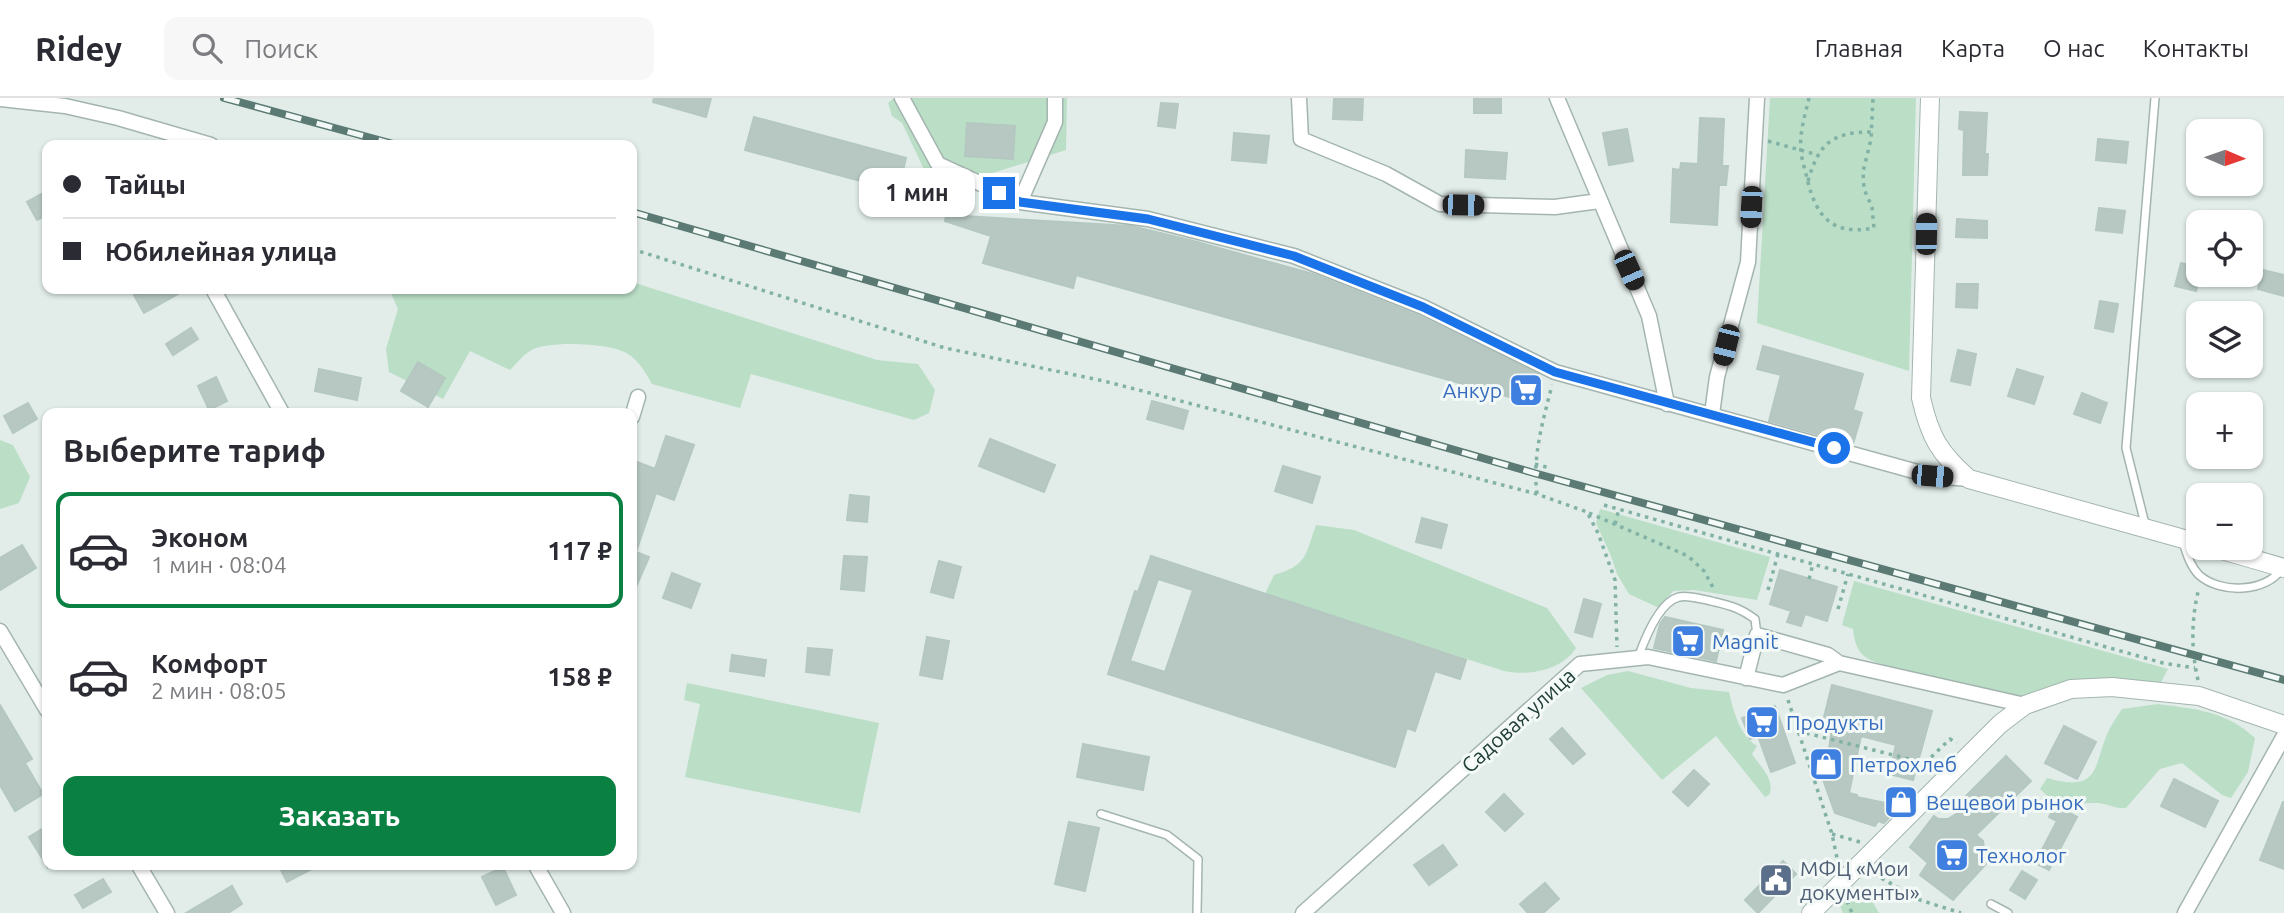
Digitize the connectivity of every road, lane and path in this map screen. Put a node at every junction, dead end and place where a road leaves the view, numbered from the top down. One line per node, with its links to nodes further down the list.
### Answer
1 (902, 98): 18 (street)
2 (1055, 98): 18 (street)
3 (1299, 98): 17 (street)
4 (1557, 98): 17 (street)
5 (1757, 98): 26 (street)
6 (1809, 98): 14 (path)
7 (1872, 98): 11 (path)
8 (1930, 98): 29 (street)
9 (2155, 98): 35 (lane)
10 (0, 99): 12 (street)
11 (1872, 132): 15 (path); 16 (path)
12 (194, 140)
13 (1773, 142): 14 (path)
14 (1801, 149): 15 (path); 16 (path)
15 (1818, 155): 16 (path)
16 (1808, 183)
17 (1599, 201): 23 (street)
18 (1020, 202): 21 (street)
19 (637, 250): 30 (path)
20 (216, 294): 24 (street)
21 (1555, 372): 23 (street); 27 (path)
22 (638, 397): 25 (street)
23 (1667, 404): 26 (street)
24 (279, 408)
25 (635, 408)
26 (1712, 414): 29 (street)
27 (1535, 464): 28 (path); 30 (path)
28 (1550, 468)
29 (1969, 479): 35 (street)
30 (1537, 494): 33 (path)
31 (1604, 505): 32 (path)
32 (1619, 509): 34 (path); 37 (path)
33 (1587, 512): 34 (path); 51 (path)
34 (1615, 524): 46 (path)
35 (2146, 528): 36 (street)
36 (2186, 539)
37 (1777, 554): 40 (path); 45 (path)
38 (2189, 560): 41 (lane)
39 (2258, 560): 41 (street)
40 (1813, 564): 42 (path); 43 (path)
41 (2283, 567)
42 (1848, 574): 47 (path); 53 (path)
43 (1809, 579)
44 (2200, 580): 53 (path)
45 (1768, 590)
46 (1721, 603): 49 (lane); 50 (lane)
47 (1838, 609)
48 (0, 631): 57 (street)
49 (1757, 635): 52 (street); 54 (street)
50 (1638, 658): 51 (street, Садовая улица); 54 (street, Садовая улица)
51 (1618, 660): 76 (street, Садовая улица)
52 (1839, 663): 55 (street); 58 (street)
53 (2196, 668): 56 (path)
54 (1746, 678): 55 (street, Садовая улица)
55 (1783, 685): 60 (path)
56 (2199, 696): 58 (street); 59 (street)
57 (42, 702)
58 (2025, 705): 62 (street)
59 (2284, 724)
60 (1798, 731): 63 (path); 66 (path)
61 (2284, 736): 80 (street)
62 (1973, 751): 63 (path); 64 (street)
63 (1925, 763): 64 (path)
64 (1936, 788): 67 (street)
65 (1101, 814): 75 (lane)
66 (1832, 834): 67 (path); 71 (path)
67 (1878, 848): 68 (street)
68 (1861, 865): 71 (street); 78 (path)
69 (142, 870): 73 (street)
70 (539, 870): 74 (street)
71 (1841, 885): 77 (street)
72 (1991, 904): 79 (lane)
73 (167, 913)
74 (563, 913)
75 (1197, 913)
76 (1303, 913)
77 (1811, 913)
78 (1961, 913)
79 (2007, 913)
80 (2185, 913)

